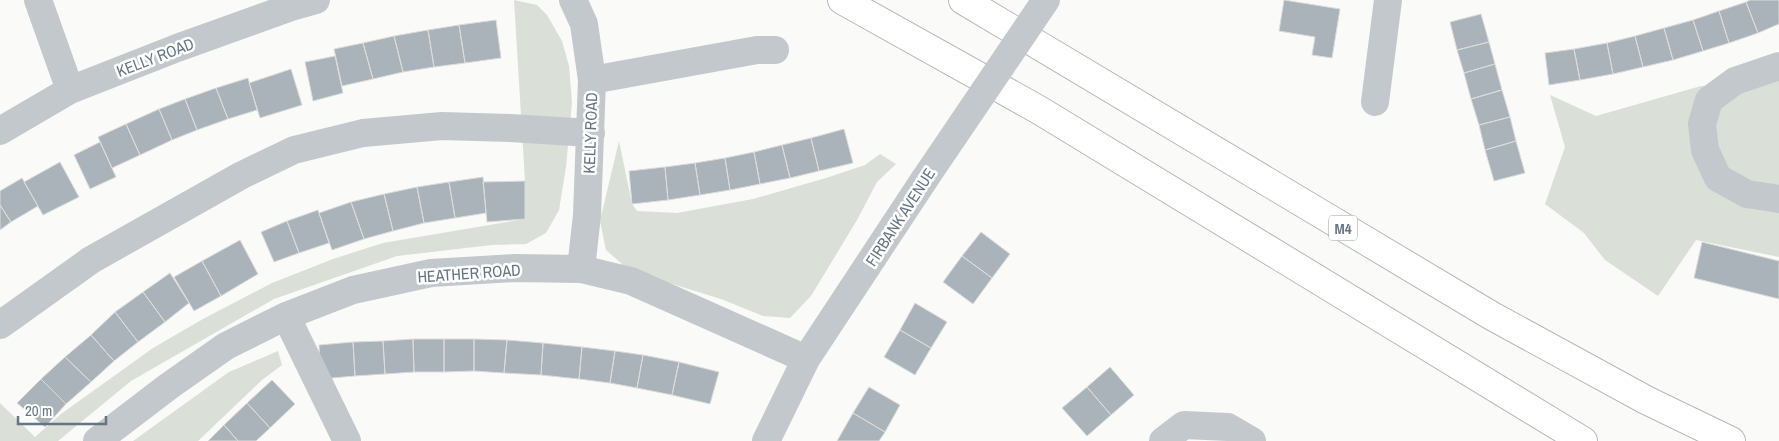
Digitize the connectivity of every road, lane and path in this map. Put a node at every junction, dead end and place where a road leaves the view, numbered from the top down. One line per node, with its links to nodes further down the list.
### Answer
1 (38, 0): 11 (street)
2 (316, 0): 11 (street, KELLY ROAD)
3 (573, 0): 10 (street, KELLY ROAD)
4 (842, 0): 25 (highway)
5 (963, 0): 26 (highway, M4)
6 (1046, 0): 19 (street, FIRBANK AVENUE, bridge)
7 (1388, 0): 12 (street)
8 (775, 50): 10 (street)
9 (1779, 66): 15 (street)
10 (592, 80): 14 (street, KELLY ROAD)
11 (70, 90): 13 (street, KELLY ROAD)
12 (1375, 102)
13 (0, 131)
14 (591, 133): 16 (street, KELLY ROAD); 18 (street)
15 (1779, 199)
16 (581, 269): 17 (street, HEATHER ROAD); 19 (street, HEATHER ROAD)
17 (286, 316): 20 (street, HEATHER ROAD); 21 (street)
18 (0, 326)
19 (806, 359): 22 (street, FIRBANK AVENUE)
20 (97, 441)
21 (347, 441)
22 (766, 441)
23 (1163, 441): 24 (street)
24 (1252, 441)
25 (1583, 441)
26 (1731, 441)

